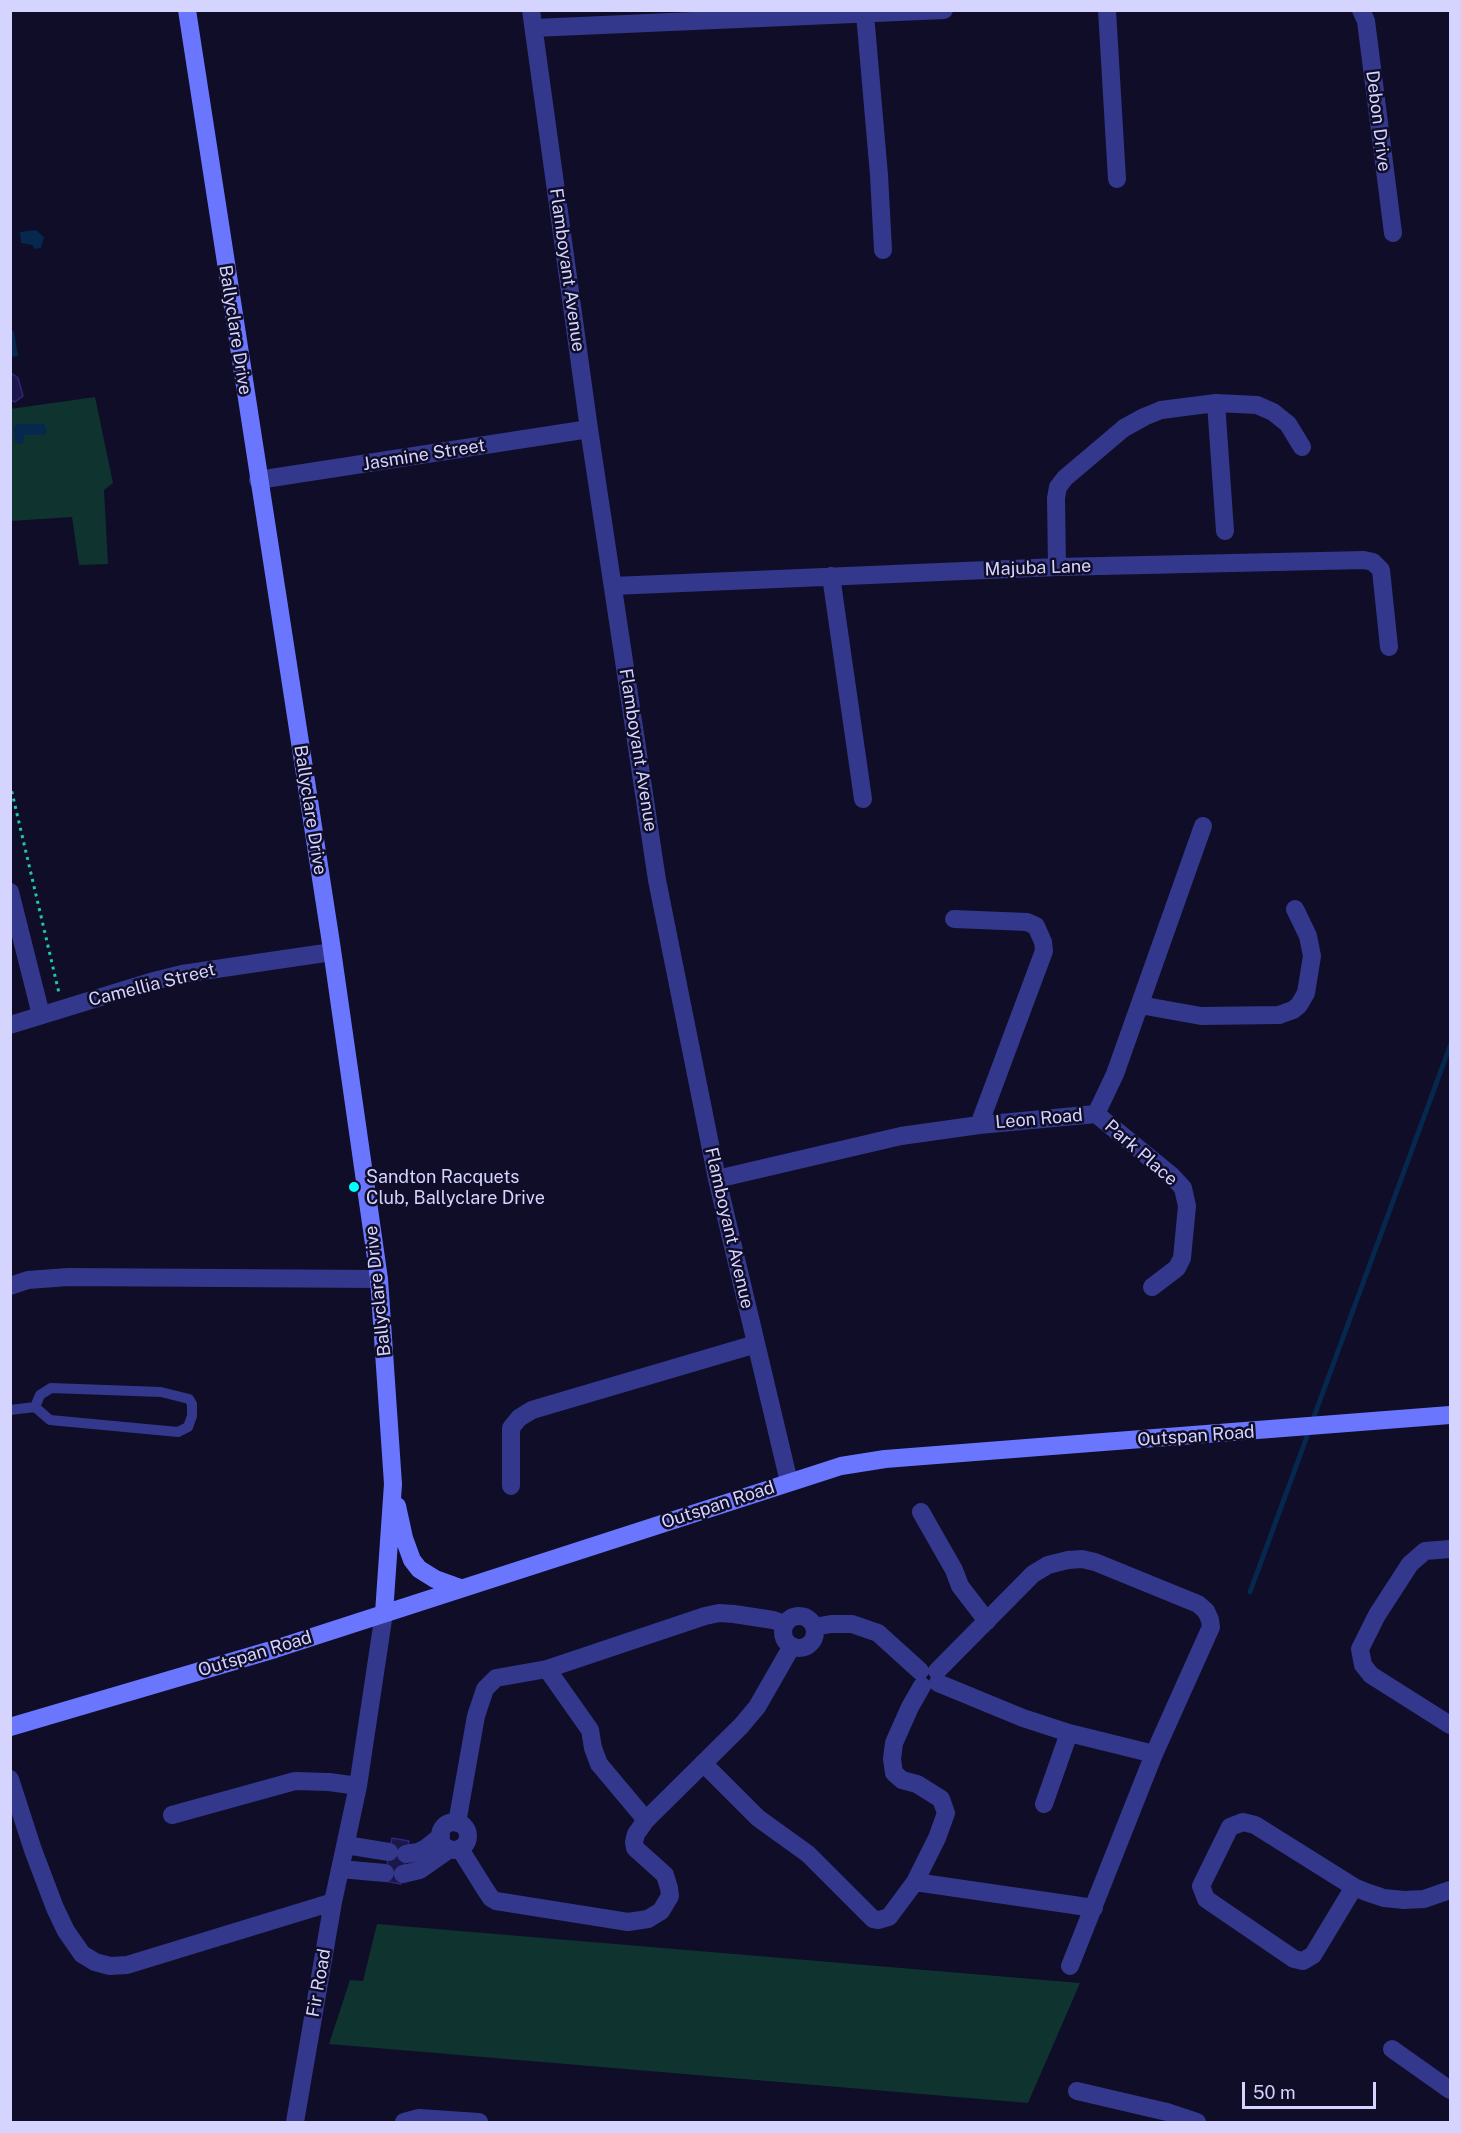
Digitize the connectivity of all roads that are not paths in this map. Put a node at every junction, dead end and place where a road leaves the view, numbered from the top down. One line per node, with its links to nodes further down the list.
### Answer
1 (187, 10): 13 (street, Ballyclare Drive)
2 (944, 10): 5 (street)
3 (1107, 10): 7 (street)
4 (1361, 10): 8 (street, Debon Drive)
5 (865, 14): 6 (street); 9 (street)
6 (532, 19): 11 (street, Flamboyant Avenue)
7 (1117, 179)
8 (1393, 233)
9 (883, 250)
10 (1216, 403): 12 (street); 14 (street); 15 (street)
11 (589, 429): 13 (street, Jasmine Street); 17 (street, Flamboyant Avenue)
12 (1302, 447)
13 (258, 480): 24 (street, Ballyclare Drive)
14 (1225, 531)
15 (1057, 567): 16 (street, Majuba Lane); 18 (street, Majuba Lane)
16 (831, 576): 17 (street, Majuba Lane); 19 (street)
17 (613, 586): 30 (street, Flamboyant Avenue)
18 (1389, 647)
19 (863, 799)
20 (1203, 826): 25 (street, Leon Road)
21 (10, 892): 26 (street)
22 (1295, 909): 25 (street)
23 (954, 919): 29 (street)
24 (332, 952): 26 (street, Camellia Street); 31 (street, Ballyclare Drive)
25 (1140, 1005): 28 (street, Leon Road)
26 (41, 1015): 27 (street, Camellia Street)
27 (10, 1025)
28 (1096, 1114): 29 (street, Leon Road); 33 (street, Park Place)
29 (979, 1125): 30 (street, Leon Road)
30 (717, 1179): 34 (street, Flamboyant Avenue)
31 (379, 1278): 32 (street); 39 (street, Ballyclare Drive)
32 (10, 1286)
33 (1152, 1287)
34 (756, 1344): 38 (street, Flamboyant Avenue); 40 (street)
35 (35, 1407): 35 (lane); 36 (lane)
36 (10, 1410)
37 (1450, 1415): 38 (street, Outspan Road)
38 (789, 1482): 43 (street, Outspan Road)
39 (393, 1484): 43 (street); 44 (street, Ballyclare Drive)
40 (511, 1486)
41 (921, 1512): 45 (street)
42 (1450, 1549): 51 (street)
43 (460, 1588): 44 (street, Outspan Road)
44 (384, 1613): 52 (street, Outspan Road); 57 (street, Fir Road)
45 (987, 1621): 50 (street); 54 (street)
46 (785, 1624): 47 (street); 48 (street); 49 (street)
47 (814, 1627): 48 (street); 50 (street)
48 (792, 1646): 55 (street)
49 (547, 1669): 60 (street); 61 (street)
50 (929, 1678): 53 (street); 64 (street)
51 (1450, 1725)
52 (10, 1727)
53 (1069, 1733): 54 (street); 58 (street)
54 (1154, 1754): 68 (street)
55 (703, 1763): 60 (street); 64 (street)
56 (10, 1779): 67 (street)
57 (358, 1786): 59 (street); 62 (street, Fir Road)
58 (1044, 1804)
59 (172, 1815)
60 (646, 1820): 61 (street)
61 (450, 1844): 62 (street); 63 (street)
62 (346, 1845): 63 (street, Fir Road)
63 (340, 1869): 67 (street, Fir Road)
64 (915, 1882): 68 (street)
65 (1354, 1887): 65 (street); 66 (street)
66 (1450, 1890)
67 (333, 1902): 74 (street, Fir Road)
68 (1094, 1908): 69 (street)
69 (1070, 1966)
70 (1392, 2049): 71 (street)
71 (1448, 2082)
72 (1077, 2091): 73 (street)
73 (1157, 2117): 77 (street)
74 (295, 2122)
75 (404, 2122): 76 (street)
76 (479, 2122)
77 (1197, 2122)

